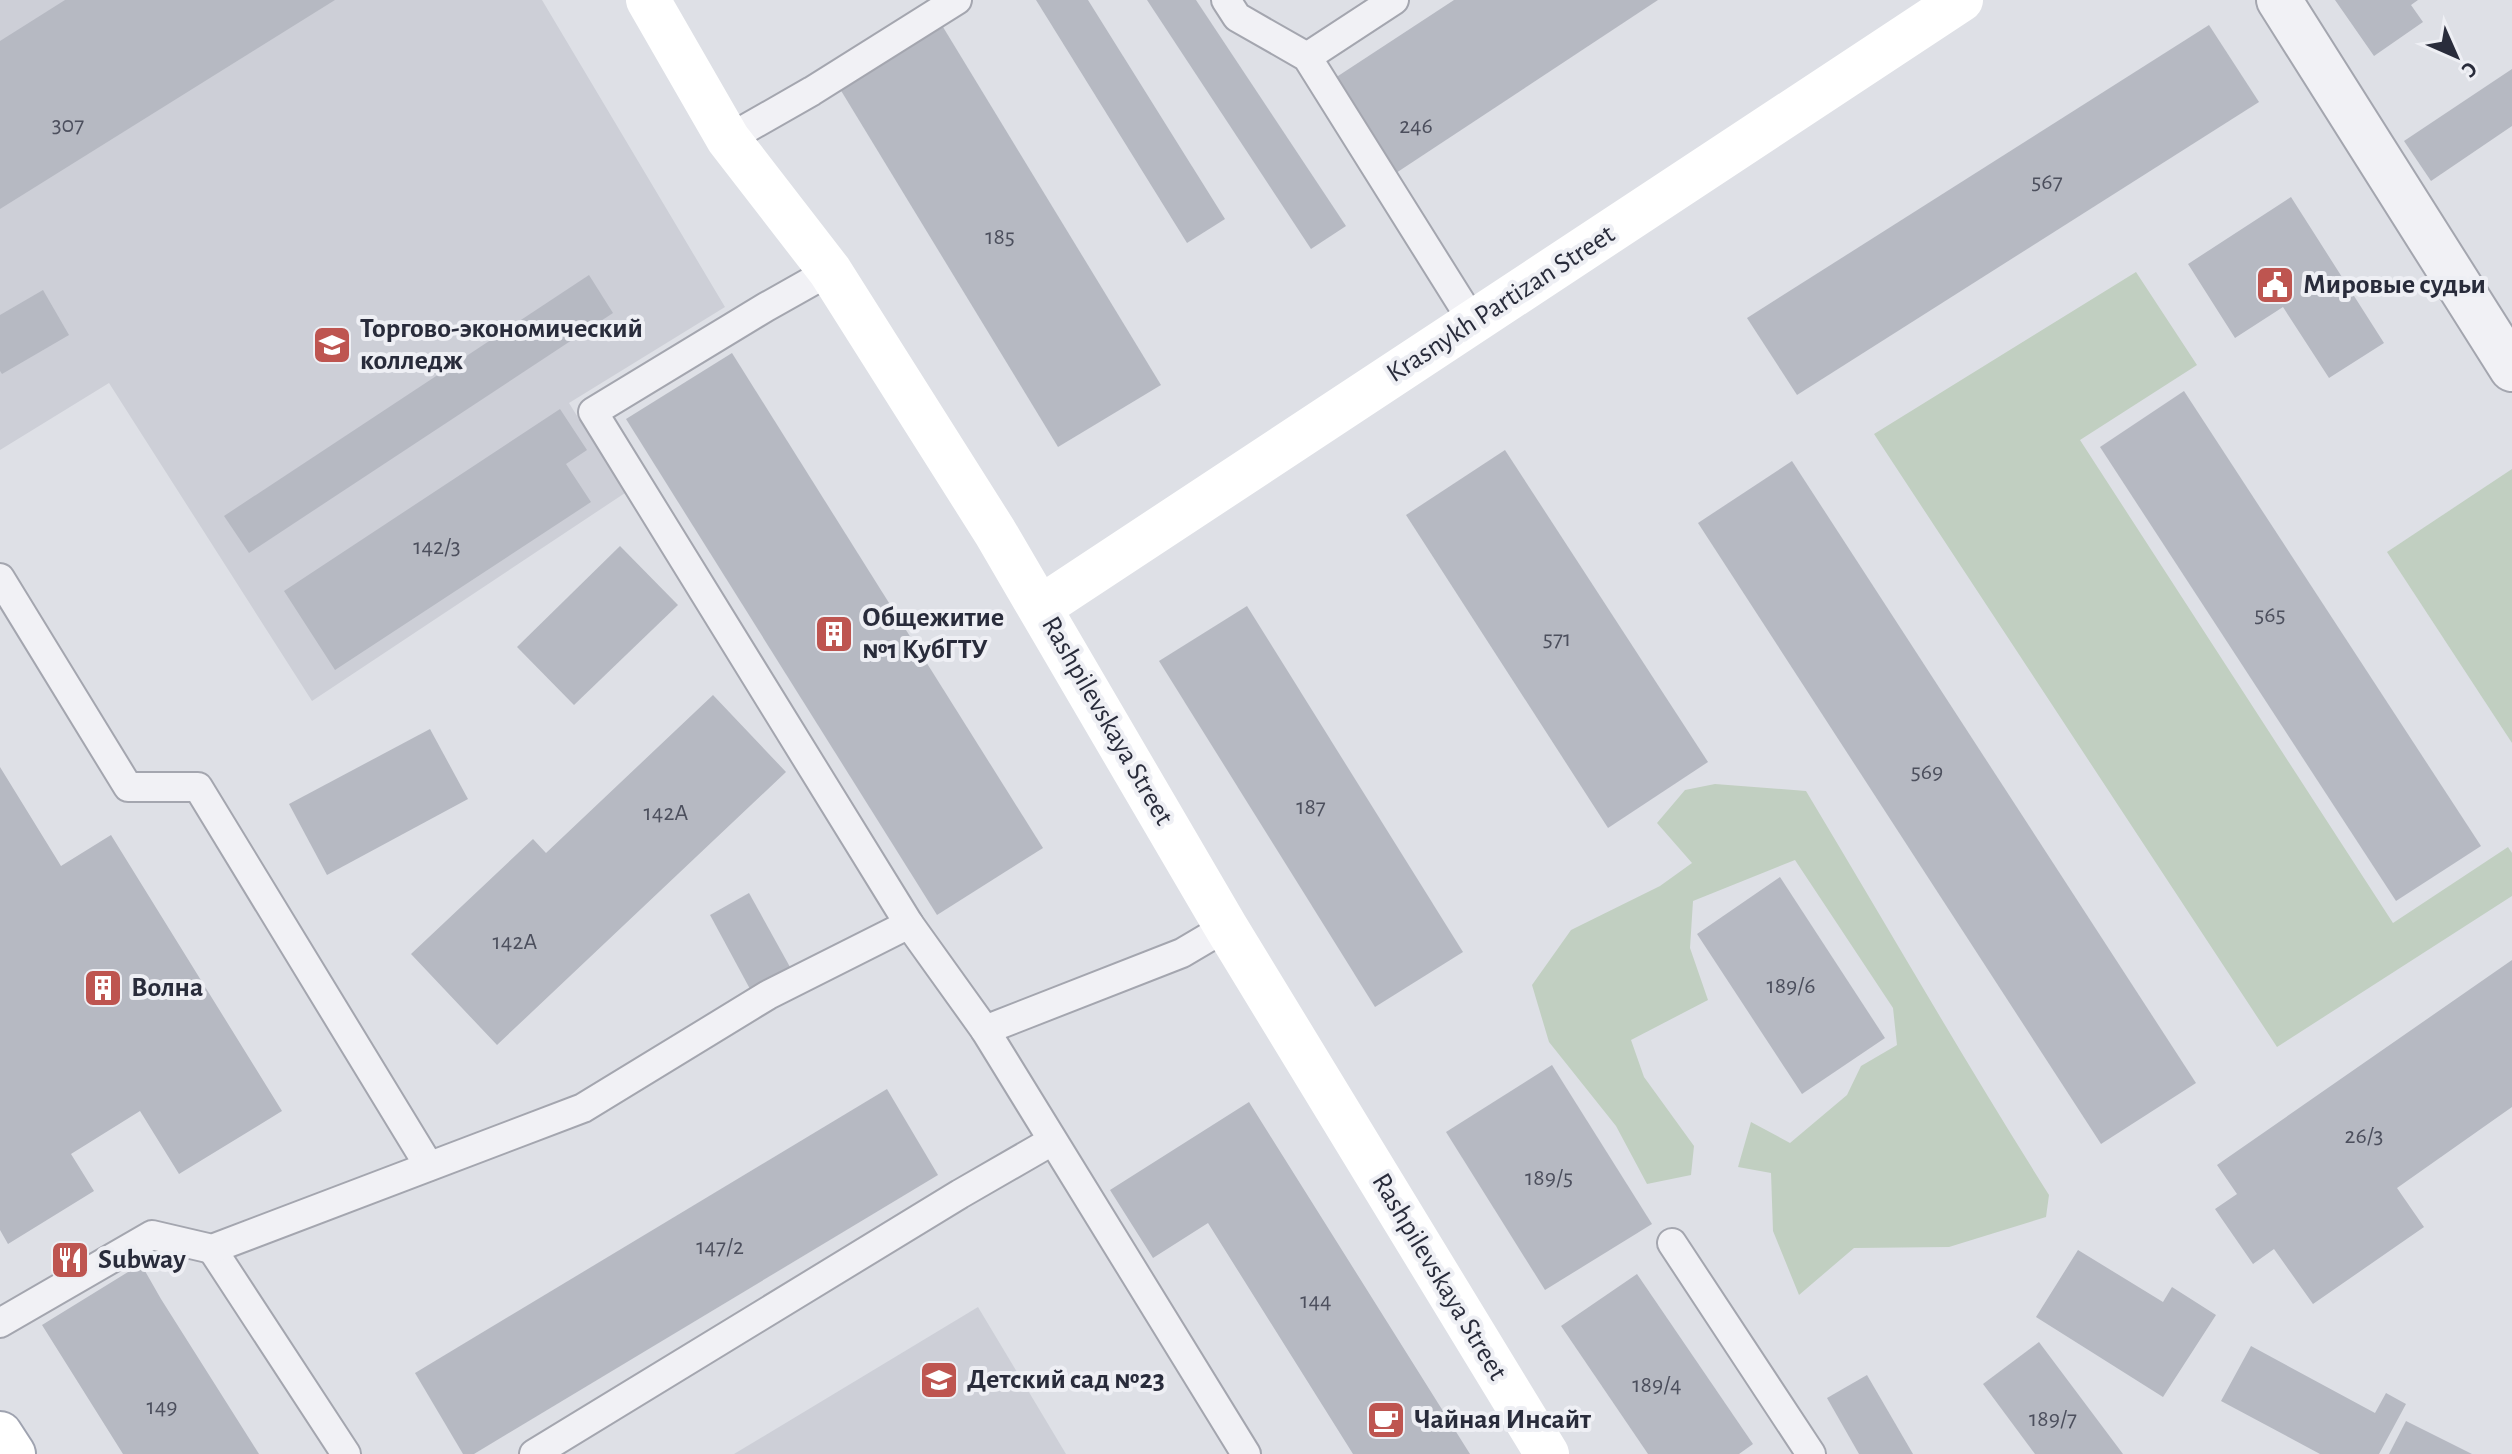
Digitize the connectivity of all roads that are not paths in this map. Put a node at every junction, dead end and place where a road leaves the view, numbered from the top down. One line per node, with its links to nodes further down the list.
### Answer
1 (648, 0): 8 (street, Rashpilevskaya Street)
2 (957, 0): 8 (lane)
3 (1226, 0): 7 (lane)
4 (1394, 0): 7 (lane)
5 (1961, 0): 10 (street, Krasnykh Partizan Street)
6 (2279, 0): 11 (street)
7 (1307, 57): 10 (lane)
8 (728, 139): 9 (street, Rashpilevskaya Street)
9 (830, 271): 13 (street, Rashpilevskaya Street); 14 (lane)
10 (1473, 322): 13 (street, Krasnykh Partizan Street)
11 (2512, 369)
12 (0, 578): 18 (lane)
13 (1041, 607): 15 (street, Rashpilevskaya Street)
14 (909, 924): 16 (lane); 18 (lane)
15 (1226, 927): 16 (lane); 27 (street, Rashpilevskaya Street)
16 (985, 1030): 17 (lane)
17 (1052, 1141): 25 (lane); 26 (lane)
18 (429, 1166): 20 (lane)
19 (1672, 1243): 28 (lane)
20 (212, 1249): 21 (lane); 24 (lane)
21 (0, 1323)
22 (0, 1434): 23 (street)
23 (13, 1454)
24 (346, 1454)
25 (534, 1454)
26 (1246, 1454)
27 (1547, 1454)
28 (1811, 1454)

